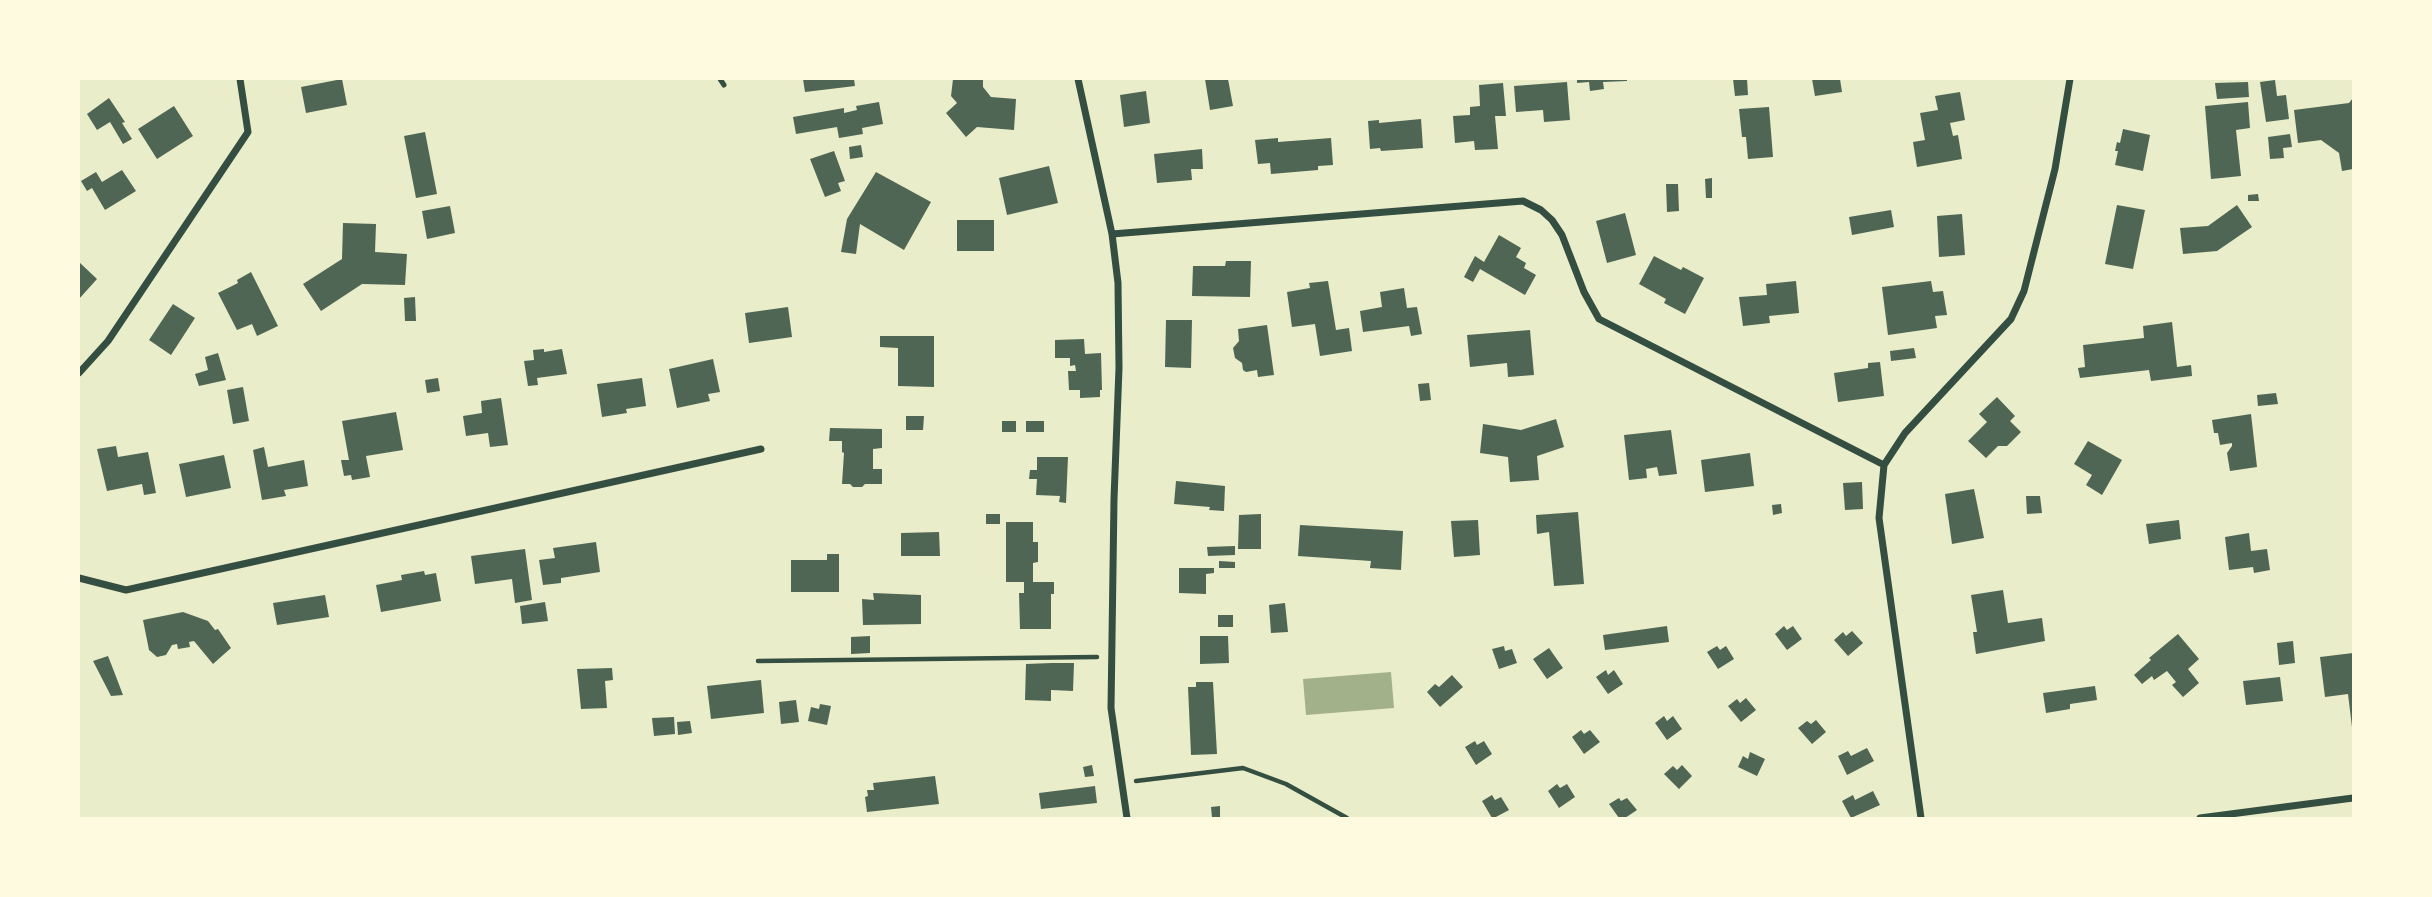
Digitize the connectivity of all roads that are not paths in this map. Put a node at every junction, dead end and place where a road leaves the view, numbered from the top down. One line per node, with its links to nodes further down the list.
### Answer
1 (240, 79): 7 (street)
2 (720, 79): 5 (lane)
3 (1078, 79): 6 (street)
4 (2070, 79): 9 (street)
5 (724, 85)
6 (1112, 234): 9 (street); 12 (street)
7 (79, 373)
8 (761, 449): 10 (street)
9 (1884, 466): 13 (street)
10 (79, 578)
11 (2353, 798): 14 (street)
12 (1127, 818)
13 (1920, 818)
14 (2200, 818)

